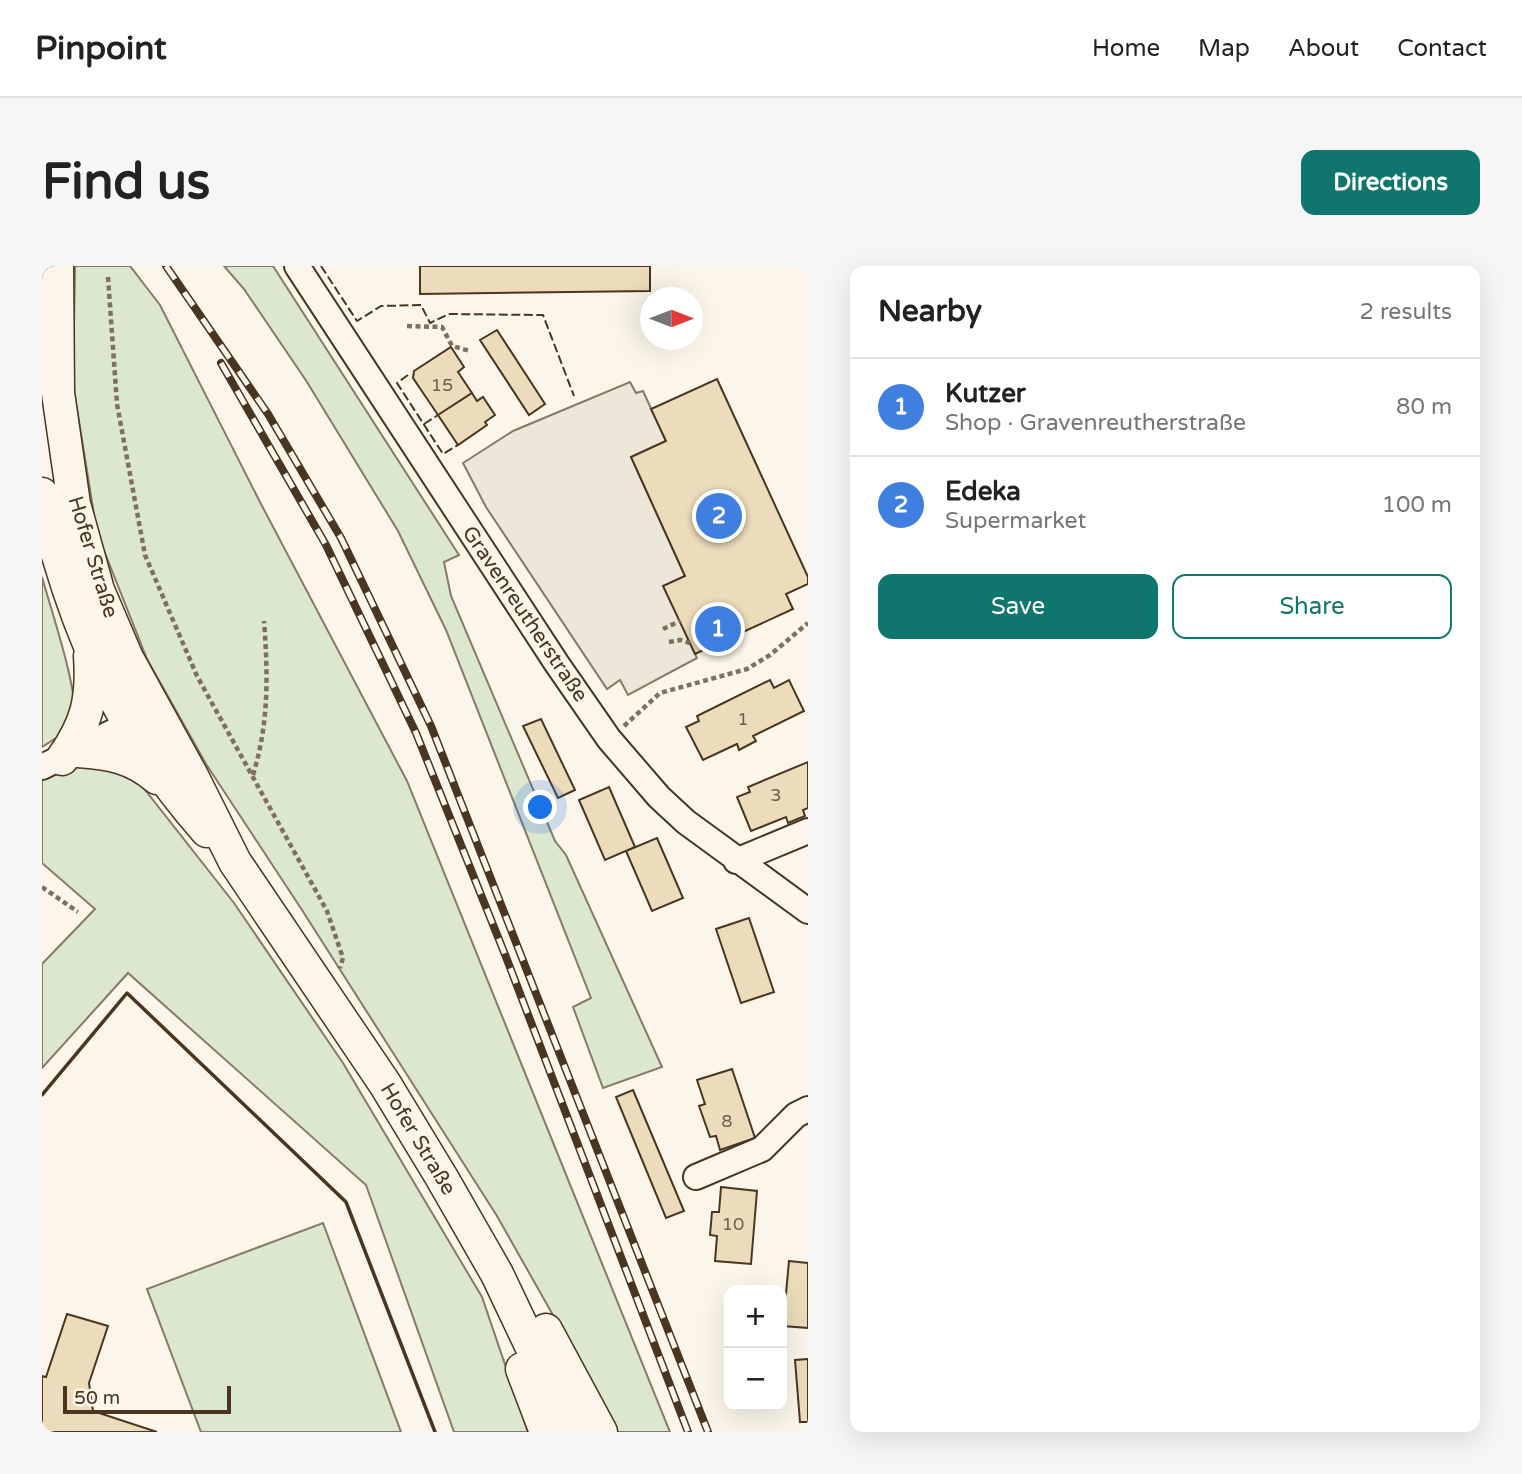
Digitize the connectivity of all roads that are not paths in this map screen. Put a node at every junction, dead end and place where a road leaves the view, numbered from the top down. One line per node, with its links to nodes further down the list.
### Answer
1 (57, 266): 5 (main road, Hofer Straße)
2 (297, 266): 10 (street, Gravenreutherstraße)
3 (42, 494): 4 (main road, Hofer Straße)
4 (90, 651): 6 (main road, Hofer Straße); 7 (main road)
5 (155, 710): 6 (street); 11 (main road, Hofer Straße)
6 (128, 726): 7 (street); 8 (main road, Hofer Straße)
7 (61, 759): 8 (main road)
8 (170, 789): 11 (main road, Hofer Straße)
9 (808, 831): 10 (street)
10 (736, 861): 12 (street, Gravenreutherstraße)
11 (235, 862): 15 (main road, Hofer Straße)
12 (808, 911)
13 (808, 1109): 14 (street)
14 (696, 1177)
15 (497, 1274): 16 (main road); 17 (main road, Hofer Straße); 18 (main road)
16 (546, 1432)
17 (572, 1432)
18 (601, 1432)

